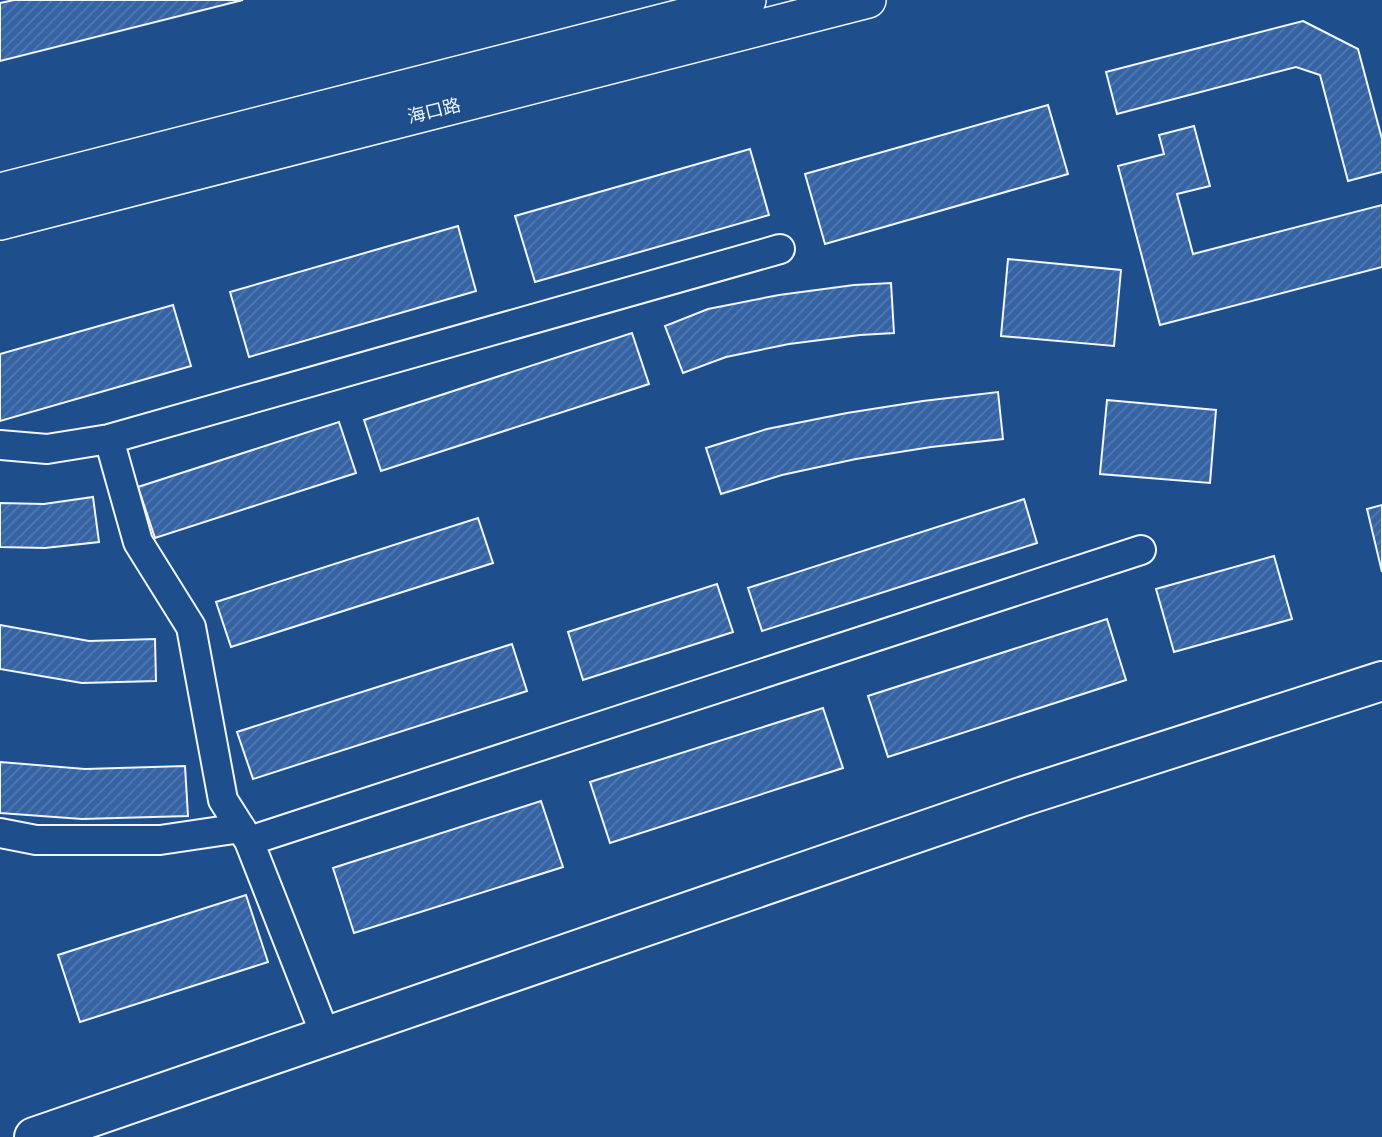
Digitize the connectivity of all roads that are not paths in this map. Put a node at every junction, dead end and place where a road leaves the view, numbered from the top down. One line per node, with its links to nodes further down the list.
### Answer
1 (748, 0): 3 (main road, 海口路)
2 (868, 0): 4 (main road, 海口路)
3 (0, 191)
4 (0, 222)
5 (780, 249): 6 (street)
6 (109, 439): 7 (street); 11 (street)
7 (0, 445)
8 (1141, 550): 11 (street)
9 (1382, 681): 12 (highway)
10 (0, 833): 11 (street)
11 (245, 835): 12 (street)
12 (326, 1037): 13 (highway)
13 (34, 1137)

